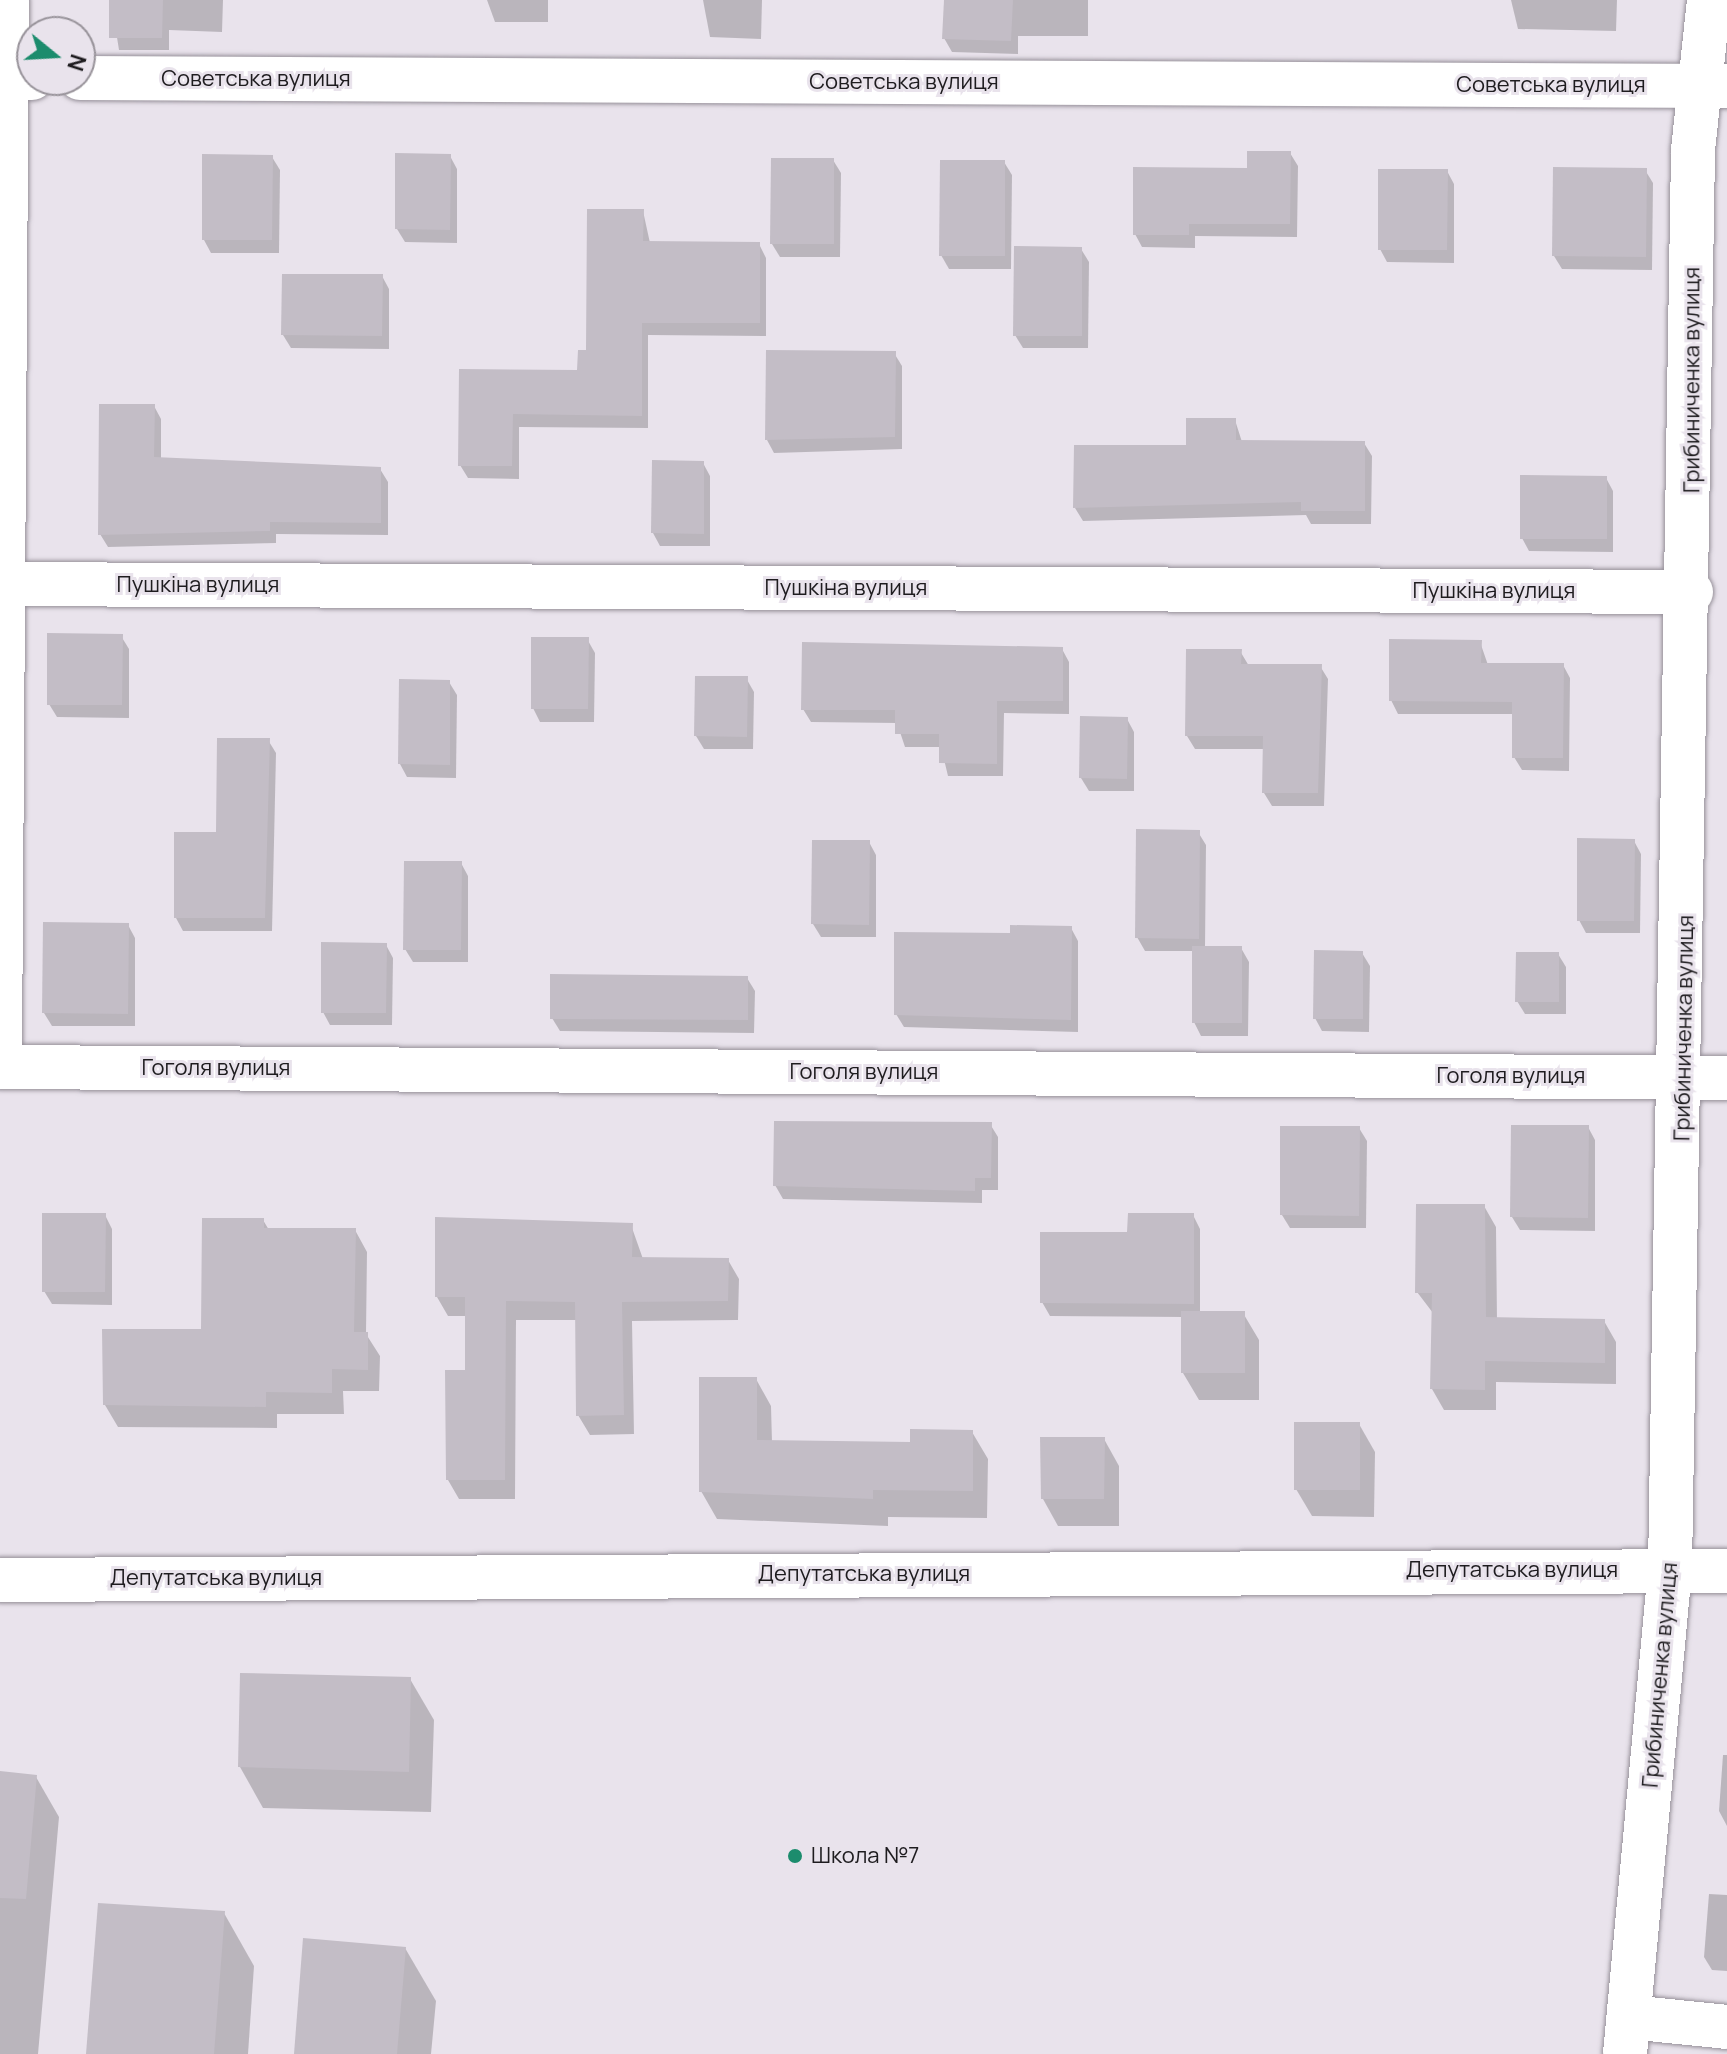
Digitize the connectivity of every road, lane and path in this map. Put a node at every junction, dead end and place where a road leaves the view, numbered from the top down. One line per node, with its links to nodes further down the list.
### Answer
1 (7, 0): 3 (street)
2 (1709, 0): 5 (street, Грибиниченка вулиця)
3 (13, 78): 6 (street)
4 (96, 78): 5 (street, Советська вулиця)
5 (1715, 86): 7 (street, Грибиниченка вулиця)
6 (2, 584): 7 (street, Пушкіна вулиця); 8 (street)
7 (1691, 592): 10 (street, Грибиниченка вулиця)
8 (0, 1052)
9 (0, 1067): 10 (street, Гоголя вулиця)
10 (1684, 1077): 11 (street, Гоголя вулиця); 12 (street, Грибиниченка вулиця)
11 (1727, 1078)
12 (1670, 1569): 13 (street, Депутатська вулиця); 14 (street, Депутатська вулиця); 16 (street, Грибиниченка вулиця)
13 (1727, 1571)
14 (0, 1580)
15 (1727, 2027): 16 (street)
16 (1627, 2036)

